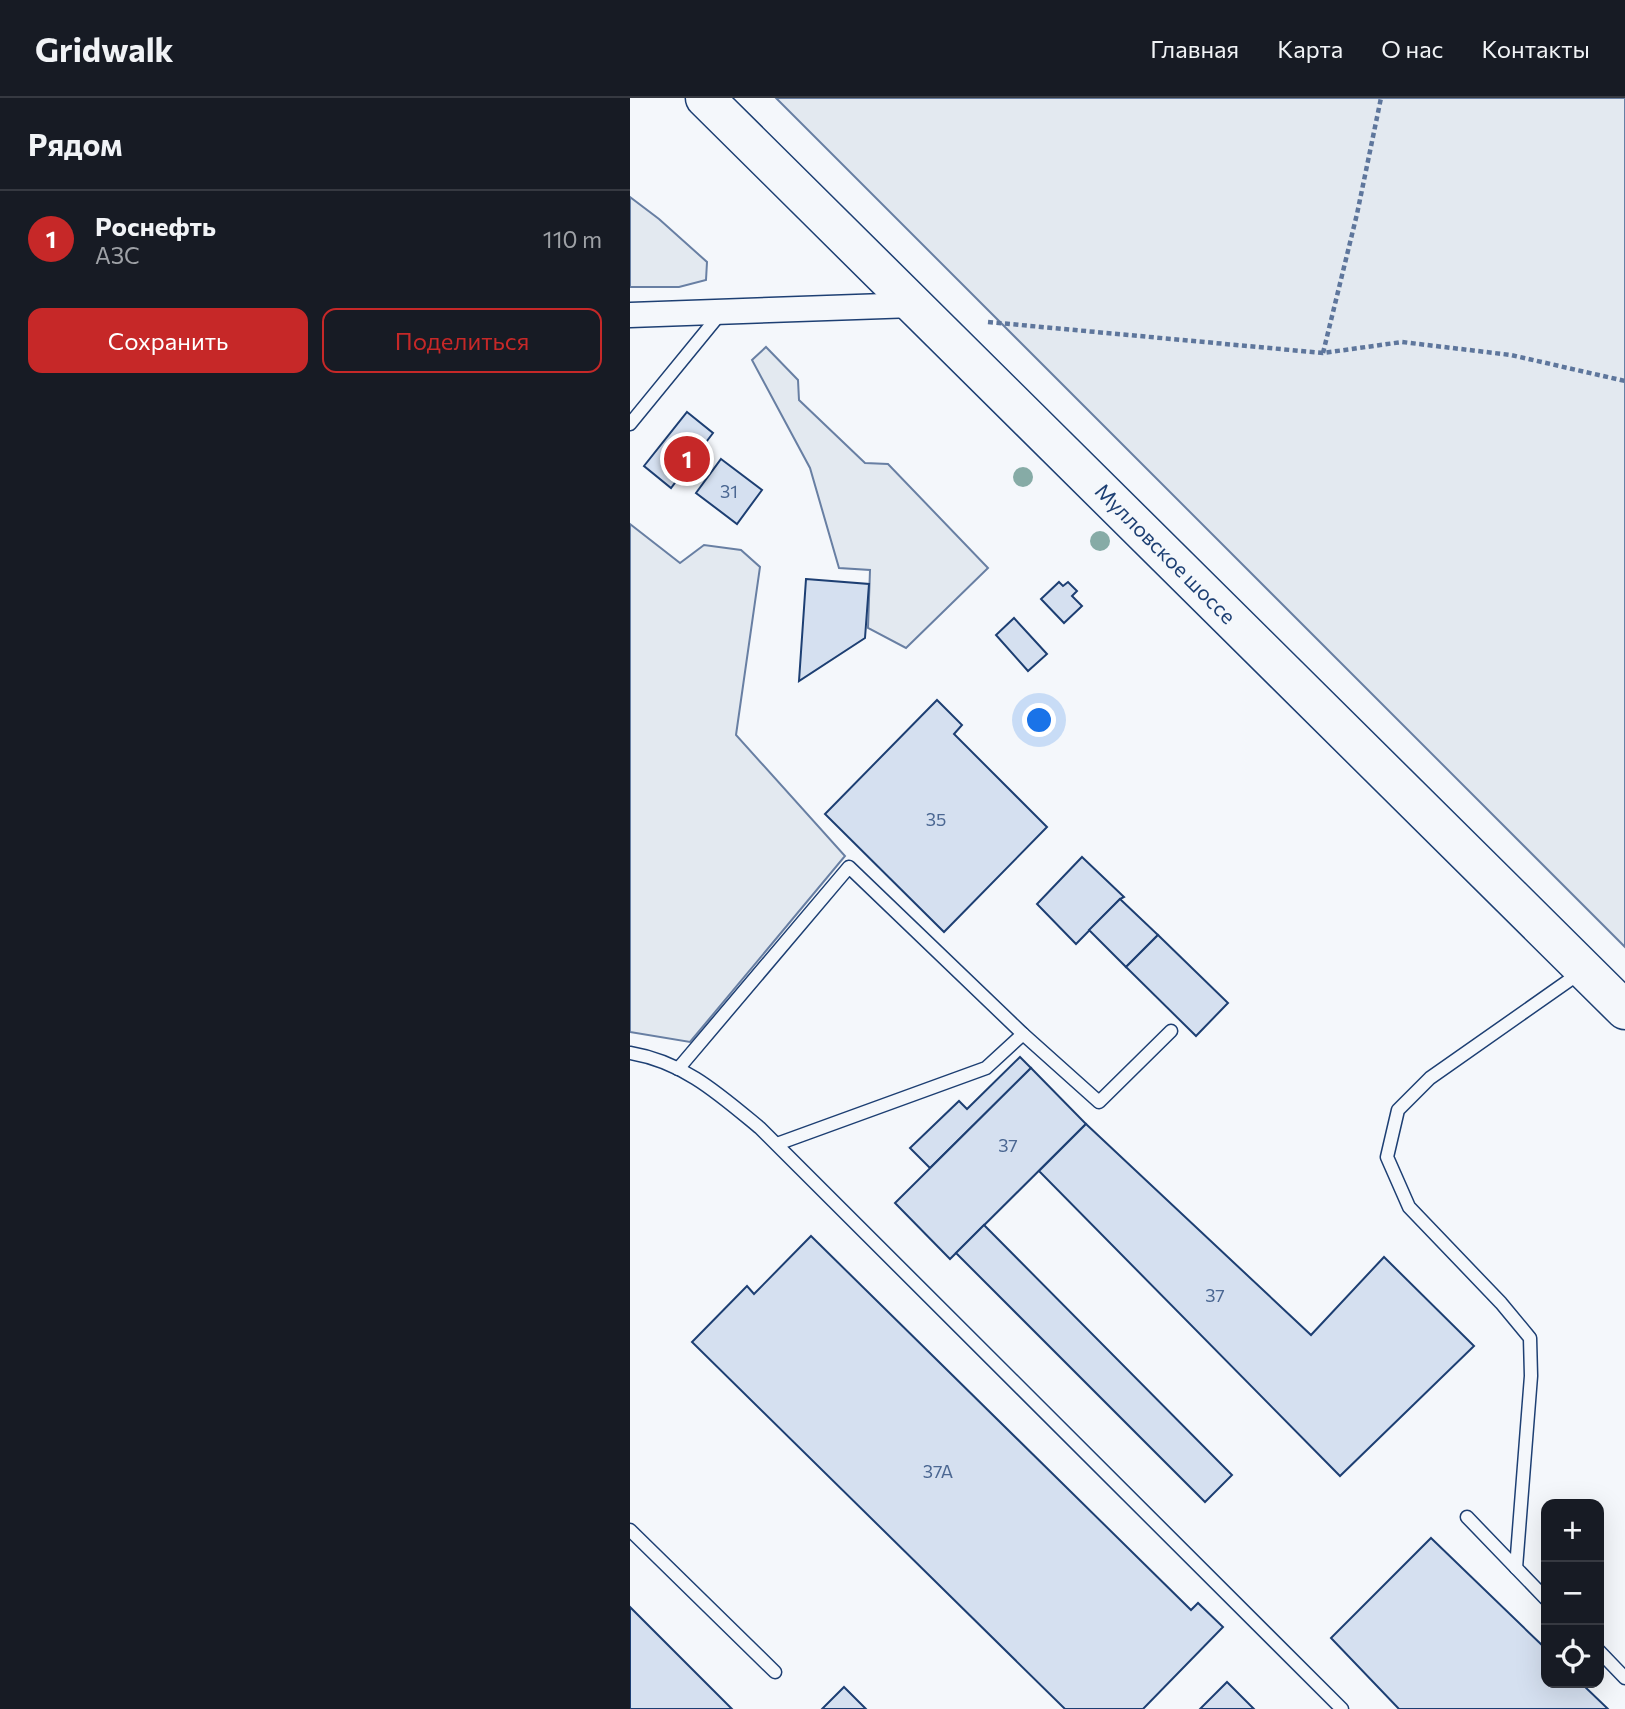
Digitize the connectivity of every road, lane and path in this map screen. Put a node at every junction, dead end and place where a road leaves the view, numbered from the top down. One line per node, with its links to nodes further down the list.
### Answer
1 (705, 98): 3 (highway, Мулловское шоссе)
2 (1381, 98): 7 (path)
3 (914, 305): 4 (street); 10 (highway, Мулловское шоссе)
4 (720, 314): 5 (street); 9 (lane)
5 (630, 315)
6 (988, 322): 7 (path)
7 (1323, 353): 8 (path)
8 (1625, 381)
9 (630, 424)
10 (1584, 970): 11 (highway, Мулловское шоссе); 19 (lane)
11 (1625, 1010)
12 (1171, 1031): 13 (lane)
13 (1023, 1034): 15 (lane); 16 (lane)
14 (630, 1053): 15 (lane)
15 (678, 1069): 16 (lane)
16 (777, 1144): 24 (lane)
17 (1467, 1517): 19 (lane)
18 (630, 1530): 22 (lane)
19 (1516, 1568): 20 (lane)
20 (1541, 1594)
21 (1604, 1656): 23 (lane)
22 (775, 1672)
23 (1625, 1678)
24 (1342, 1709)

